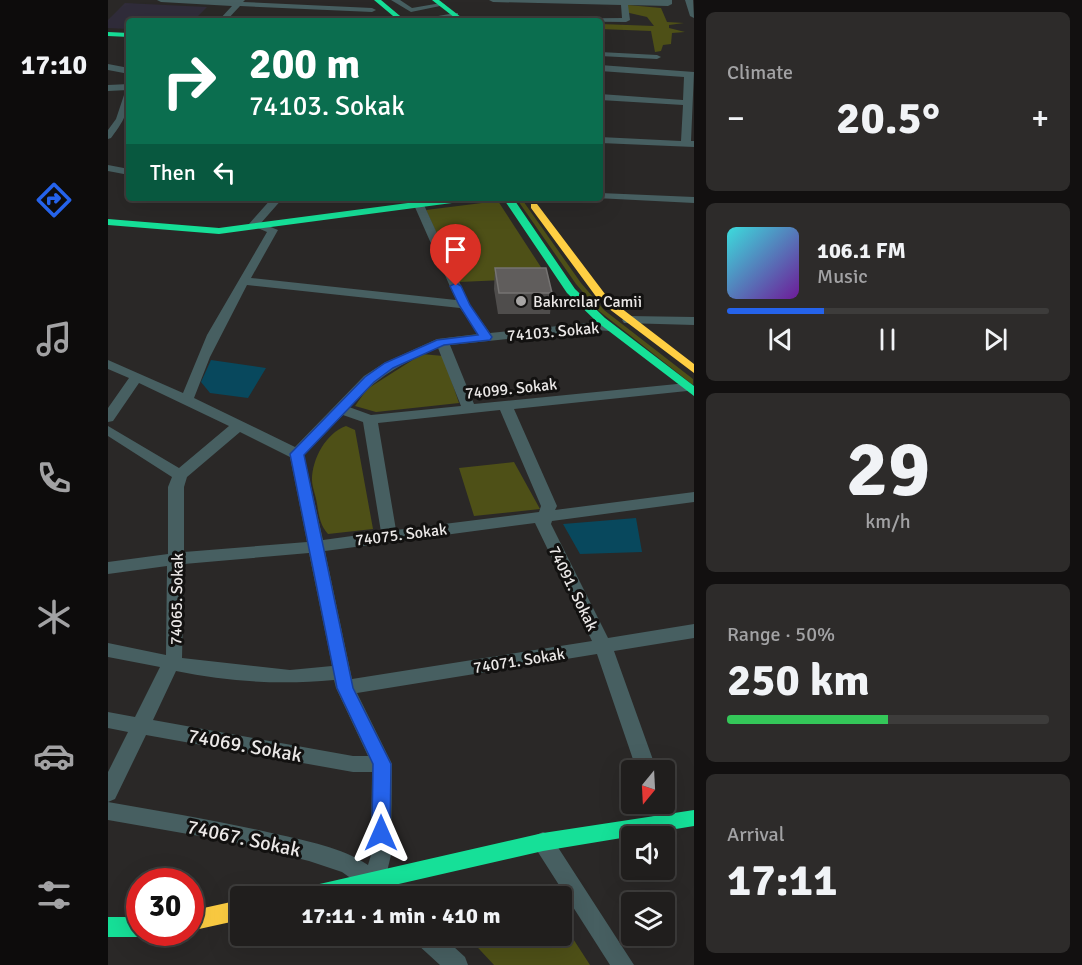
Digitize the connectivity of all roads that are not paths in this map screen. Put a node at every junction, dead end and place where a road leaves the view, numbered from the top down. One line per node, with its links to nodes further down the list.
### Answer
1 (161, 0): 2 (street)
2 (170, 0): 6 (street)
3 (395, 0): 8 (street)
4 (493, 0): 7 (street)
5 (668, 0): 9 (street)
6 (240, 1): 11 (street); 13 (street)
7 (545, 1): 9 (street)
8 (438, 2): 16 (main road)
9 (624, 2): 17 (street)
10 (691, 2): 12 (street)
11 (371, 3): 14 (main road); 15 (main road)
12 (693, 16)
13 (225, 18)
14 (382, 18)
15 (398, 18)
16 (459, 18)
17 (603, 20)
18 (109, 32): 19 (main road)
19 (126, 33)
20 (603, 54): 24 (street)
21 (108, 67): 23 (street)
22 (603, 68): 24 (street)
23 (126, 70)
24 (663, 73): 25 (street)
25 (691, 75): 29 (street)
26 (126, 87): 27 (street)
27 (108, 88)
28 (603, 97): 29 (street)
29 (691, 103): 33 (street)
30 (125, 121): 31 (street)
31 (108, 136)
32 (603, 140): 33 (street)
33 (689, 143)
34 (108, 168): 35 (street)
35 (126, 171)
36 (603, 196): 37 (street)
37 (693, 200)
38 (275, 201): 44 (street)
39 (442, 201): 41 (main road)
40 (510, 201): 49 (main road)
41 (419, 205): 44 (main road); 46 (street)
42 (538, 205): 47 (main road)
43 (108, 222): 44 (main road)
44 (263, 226): 45 (street)
45 (243, 281): 46 (street); 56 (street)
46 (465, 305): 50 (street)
47 (628, 320): 48 (street); 53 (main road)
48 (693, 321)
49 (609, 327): 50 (street, 74103. Sokak); 55 (main road)
50 (486, 337): 51 (street, 74103. Sokak)
51 (442, 342): 58 (street, 74103. Sokak); 59 (street)
52 (108, 364): 54 (street)
53 (693, 370)
54 (136, 376): 56 (street); 60 (street)
55 (690, 389): 57 (street, 74099. Sokak)
56 (187, 400): 62 (street)
57 (506, 407): 59 (street, 74099. Sokak); 67 (street, 74091. Sokak)
58 (340, 409): 61 (street, 74099. Sokak); 64 (street, 74103. Sokak)
59 (470, 410): 61 (street, 74099. Sokak)
60 (108, 418)
61 (370, 419): 68 (street)
62 (237, 427): 64 (street); 65 (street)
63 (108, 430): 65 (street)
64 (297, 454): 69 (street)
65 (180, 475): 70 (street, 74065. Sokak)
66 (693, 497): 67 (street, 74075. Sokak)
67 (546, 516): 68 (street, 74075. Sokak); 73 (street, 74091. Sokak)
68 (389, 536): 69 (street, 74075. Sokak)
69 (317, 545): 70 (street, 74075. Sokak); 76 (street)
70 (176, 559): 71 (street, 74075. Sokak); 75 (street, 74065. Sokak)
71 (108, 568)
72 (693, 631): 73 (street, 74071. Sokak)
73 (603, 646): 76 (street, 74071. Sokak); 79 (street, 74091. Sokak)
74 (108, 650): 75 (street, 74071. Sokak)
75 (171, 662): 76 (street, 74071. Sokak); 78 (street, 74065. Sokak)
76 (344, 680): 80 (street)
77 (108, 720): 78 (street, 74069. Sokak)
78 (140, 727): 80 (street, 74069. Sokak); 81 (street, 74065. Sokak)
79 (642, 760)
80 (382, 764): 88 (street)
81 (108, 793)
82 (108, 811): 87 (street, 74067. Sokak)
83 (657, 814): 86 (main road)
84 (667, 814): 85 (main road)
85 (693, 818)
86 (543, 842): 89 (main road); 96 (street)
87 (375, 886)
88 (379, 886)
89 (389, 886)
90 (230, 912): 91 (main road)
91 (204, 918)
92 (108, 927): 93 (main road)
93 (126, 927)
94 (436, 946): 95 (street)
95 (457, 965)
96 (622, 965)

